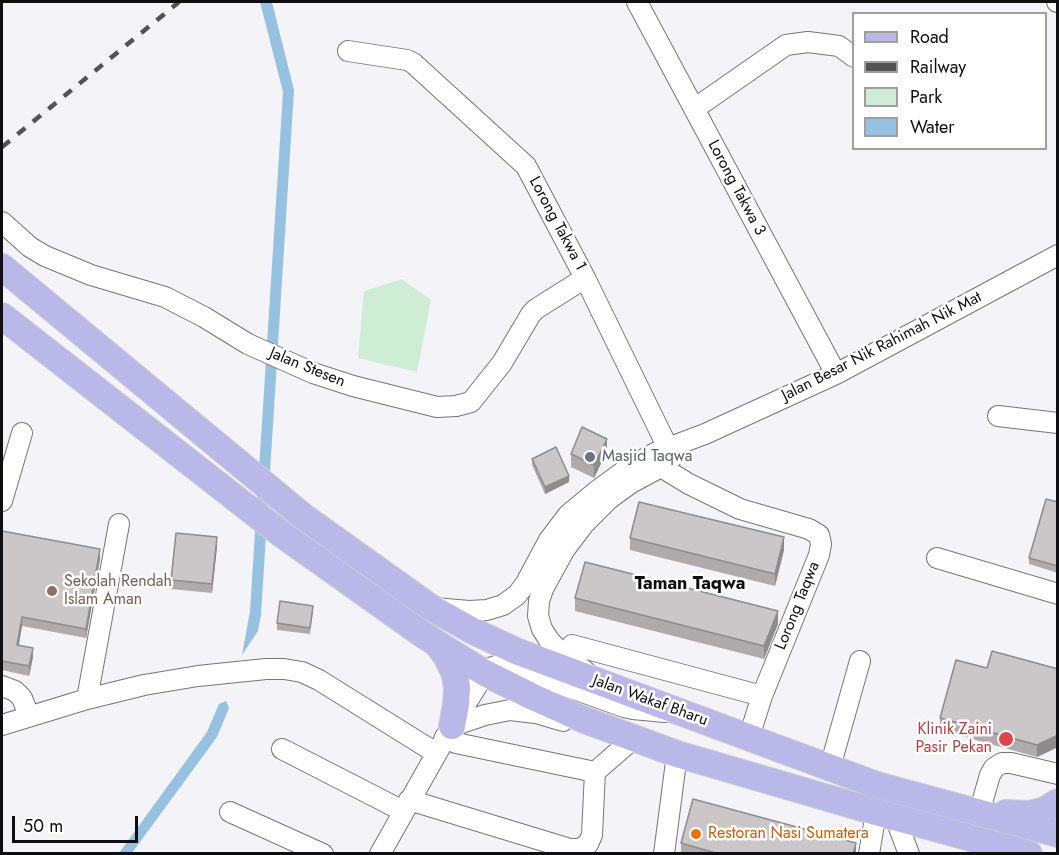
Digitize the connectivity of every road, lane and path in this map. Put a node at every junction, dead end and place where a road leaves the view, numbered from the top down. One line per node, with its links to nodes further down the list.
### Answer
1 (637, 2): 4 (street, Lorong Takwa 3)
2 (348, 51): 8 (street, Lorong Takwa 1)
3 (852, 56): 4 (street)
4 (694, 109): 10 (street, Lorong Takwa 3)
5 (2, 222): 8 (street, Jalan Stesen)
6 (1058, 255): 10 (street, Jalan Besar Nik Rahimah Nik Mat)
7 (2, 267): 21 (main road, Jalan Wakaf Bharu)
8 (585, 278): 15 (street, Lorong Takwa 1)
9 (2, 316): 22 (main road)
10 (836, 374): 14 (street, Jalan Besar Nik Rahimah Nik Mat)
11 (998, 416): 12 (street)
12 (1058, 423)
13 (22, 433): 17 (street)
14 (705, 434): 15 (street, Jalan Besar Nik Rahimah Nik Mat); 16 (street, Jalan Besar Nik Rahimah Nik Mat)
15 (668, 448): 21 (street, Jalan Besar Nik Rahimah Nik Mat)
16 (661, 467): 26 (street, Jalan Besar Nik Rahimah Nik Mat); 28 (street, Lorong Taqwa)
17 (2, 501)
18 (119, 524): 29 (street)
19 (937, 558): 20 (street)
20 (1058, 594)
21 (430, 607): 26 (main road, Jalan Wakaf Bharu)
22 (436, 643): 25 (main road); 34 (main road)
23 (572, 645): 28 (street)
24 (860, 661): 38 (street)
25 (485, 673): 30 (street); 34 (street); 35 (main road)
26 (600, 683): 30 (main road, Jalan Wakaf Bharu)
27 (2, 686): 31 (street)
28 (762, 696): 33 (street, Lorong Taqwa)
29 (87, 699): 31 (street); 34 (street)
30 (680, 712): 33 (main road, Jalan Wakaf Bharu)
31 (29, 716): 32 (street)
32 (2, 725)
33 (749, 737): 38 (main road, Jalan Wakaf Bharu)
34 (444, 739): 35 (street); 39 (street); 42 (street)
35 (633, 739): 37 (main road); 39 (street)
36 (282, 749): 42 (street)
37 (677, 754): 45 (main road); 50 (street)
38 (830, 767): 44 (main road, Jalan Wakaf Bharu)
39 (595, 772): 42 (street)
40 (1058, 774): 44 (street)
41 (1058, 802): 44 (main road)
42 (406, 806): 49 (street)
43 (230, 812): 48 (street)
44 (979, 813): 46 (main road, Jalan Wakaf Bharu)
45 (886, 815): 47 (main road); 51 (street); 52 (street)
46 (1058, 834)
47 (989, 848): 53 (main road)
48 (323, 854)
49 (380, 854)
50 (664, 854)
51 (869, 854)
52 (909, 854)
53 (1029, 854)

